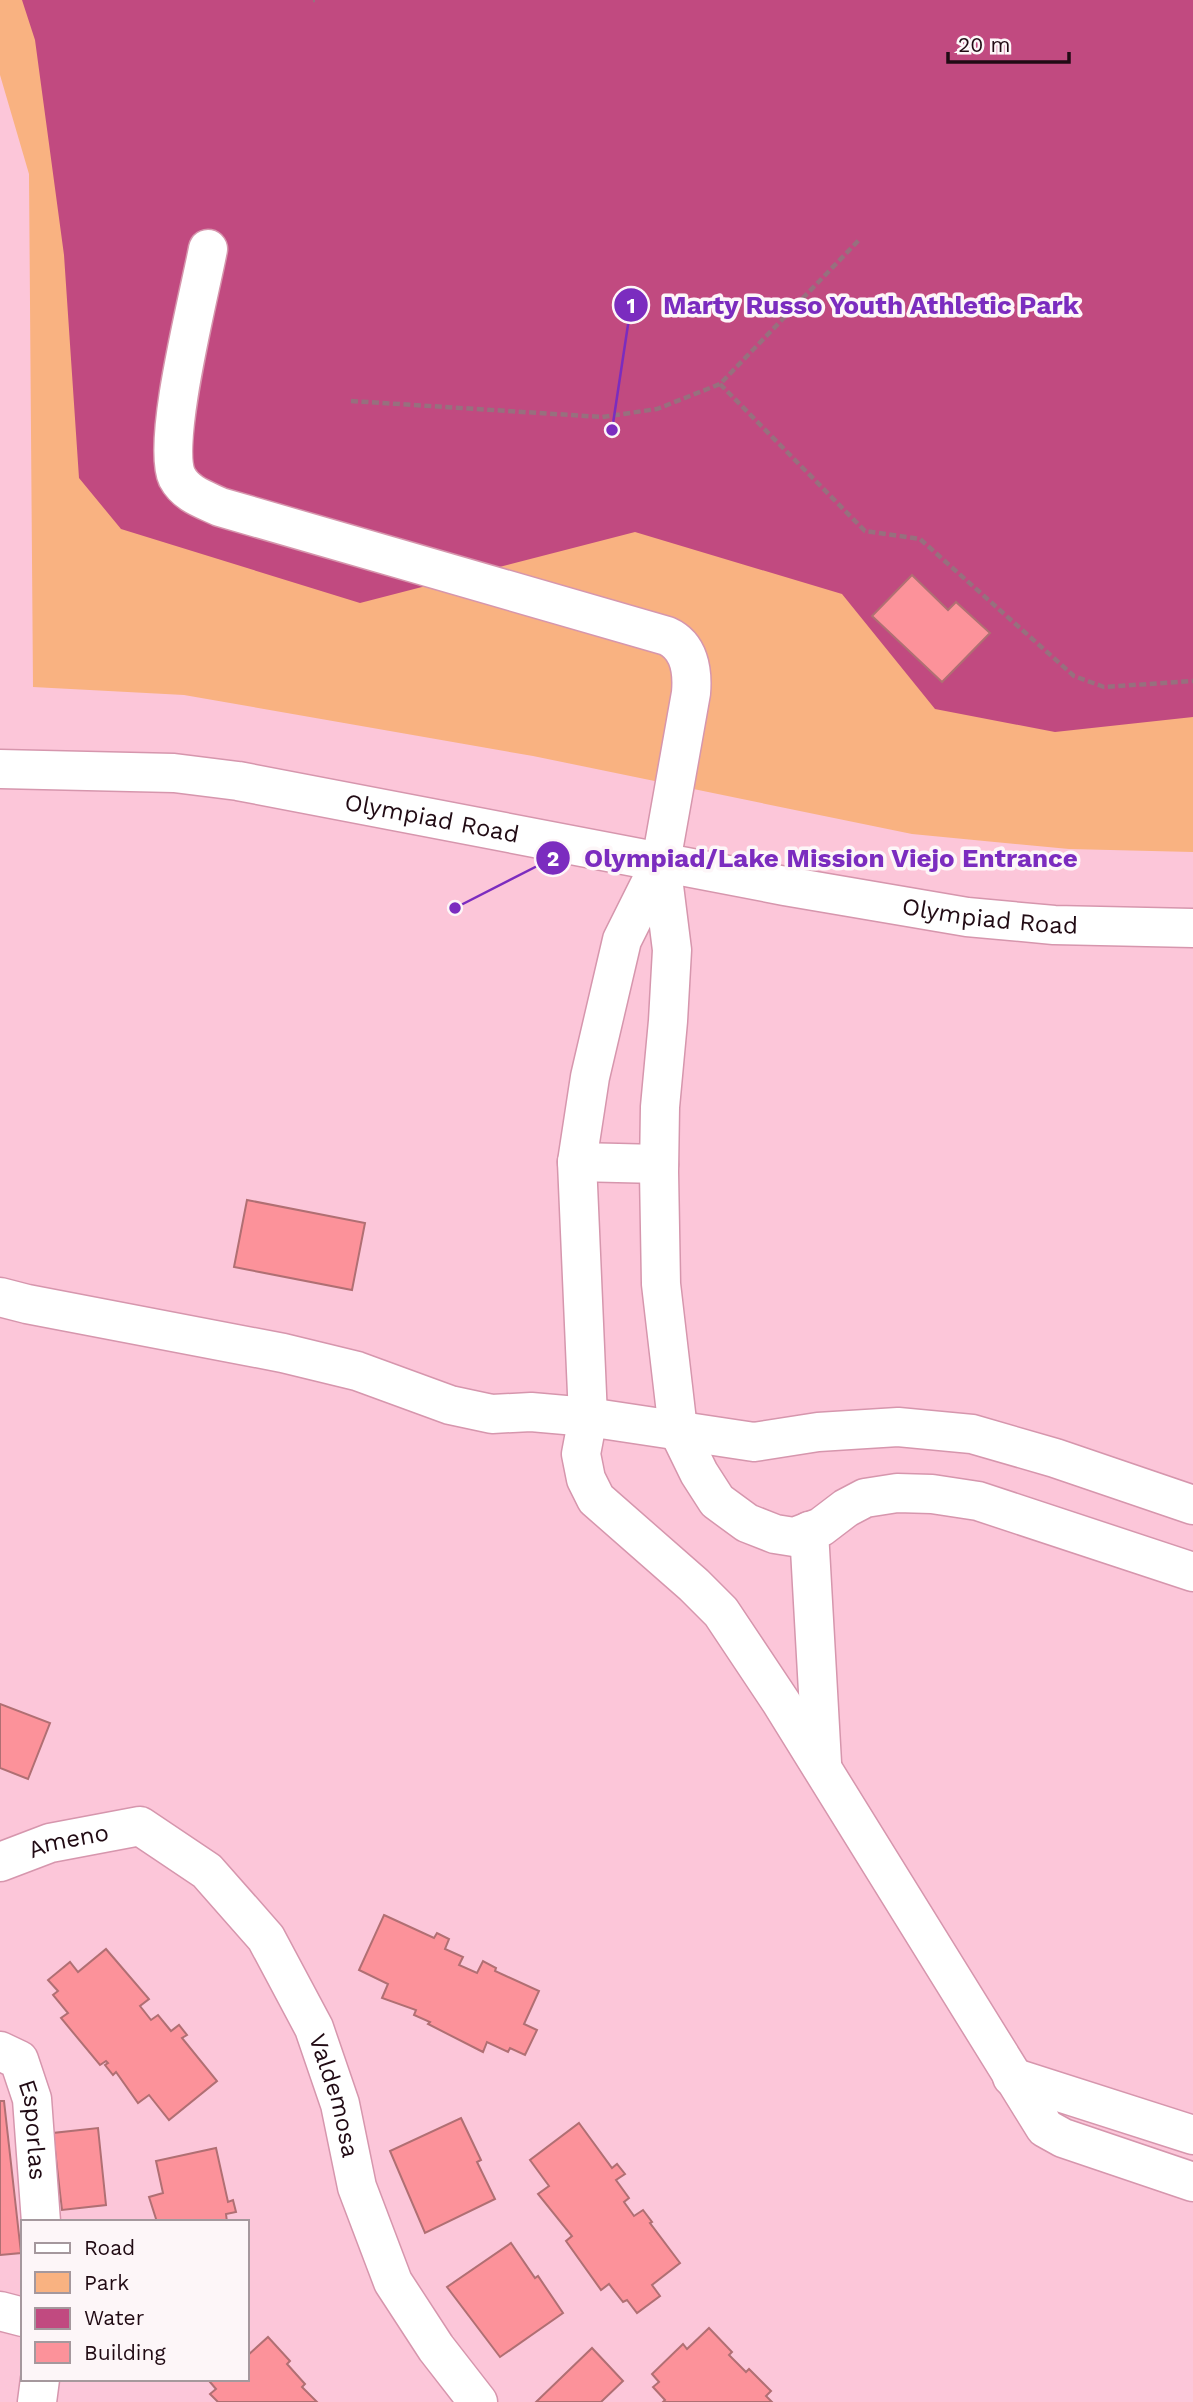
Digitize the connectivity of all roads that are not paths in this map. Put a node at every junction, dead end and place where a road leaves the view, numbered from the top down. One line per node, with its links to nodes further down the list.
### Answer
1 (208, 249): 3 (main road)
2 (0, 769): 3 (main road, Olympiad Road)
3 (662, 862): 4 (main road, Olympiad Road); 5 (main road); 6 (main road)
4 (1193, 928)
5 (577, 1162): 6 (main road); 8 (main road)
6 (659, 1164): 9 (main road)
7 (0, 1297): 8 (main road)
8 (588, 1417): 9 (main road); 13 (main road)
9 (678, 1430): 10 (main road); 11 (main road)
10 (1193, 1505)
11 (808, 1531): 12 (main road); 13 (main road)
12 (1193, 1572)
13 (822, 1768): 17 (main road)
14 (140, 1826): 15 (main road, Ameno); 25 (main road, Valdemosa)
15 (0, 1862)
16 (0, 2051): 20 (main road, Esporlas)
17 (1012, 2077): 18 (main road); 19 (main road)
18 (1193, 2135)
19 (1193, 2182)
20 (40, 2220)
21 (0, 2311): 22 (main road)
22 (21, 2316)
23 (40, 2381): 24 (main road)
24 (37, 2402)
25 (478, 2402)

